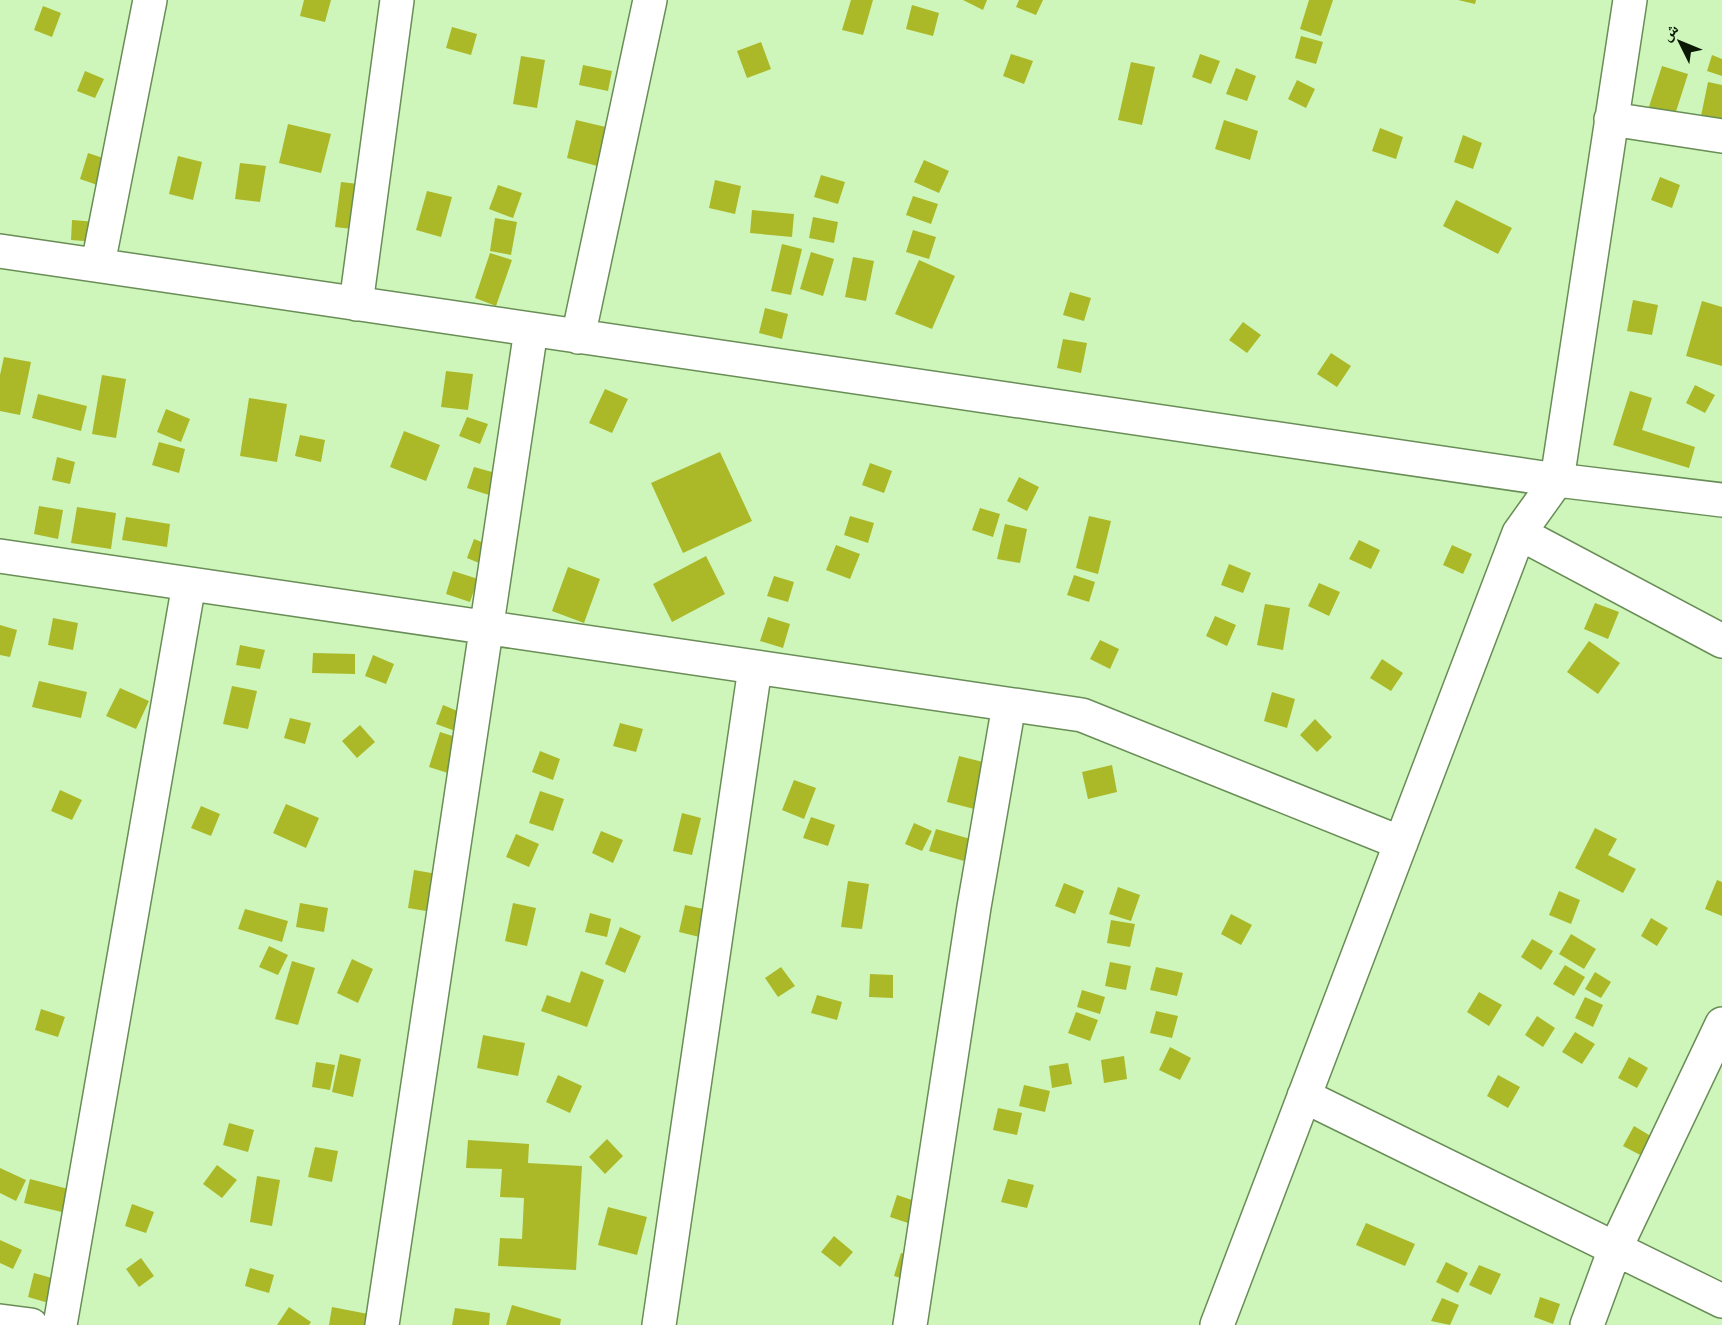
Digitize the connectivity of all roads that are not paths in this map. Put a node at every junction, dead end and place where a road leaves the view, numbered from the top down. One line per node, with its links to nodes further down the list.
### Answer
1 (150, 0): 8 (street)
2 (397, 0): 9 (street)
3 (650, 0): 11 (street)
4 (1630, 0): 5 (street)
5 (1611, 119): 6 (street); 12 (street)
6 (1722, 136)
7 (0, 251): 8 (street)
8 (98, 264): 9 (street)
9 (356, 304): 10 (street)
10 (531, 330): 11 (street); 17 (street)
11 (578, 337): 12 (street)
12 (1557, 480): 13 (street); 14 (street)
13 (1722, 500)
14 (1519, 533): 18 (street); 21 (street)
15 (0, 556): 16 (street)
16 (189, 584): 17 (street); 28 (street)
17 (486, 629): 19 (street); 29 (street)
18 (1722, 641)
19 (756, 668): 20 (street); 30 (street)
20 (1009, 705): 21 (street); 31 (street)
21 (1401, 843): 23 (street)
22 (1722, 1024): 24 (street)
23 (1304, 1096): 24 (street); 32 (street)
24 (1615, 1249): 25 (street); 33 (street)
25 (1722, 1301)
26 (0, 1321): 27 (street)
27 (31, 1325)
28 (60, 1325)
29 (382, 1325)
30 (659, 1325)
31 (910, 1325)
32 (1216, 1325)
33 (1587, 1325)

